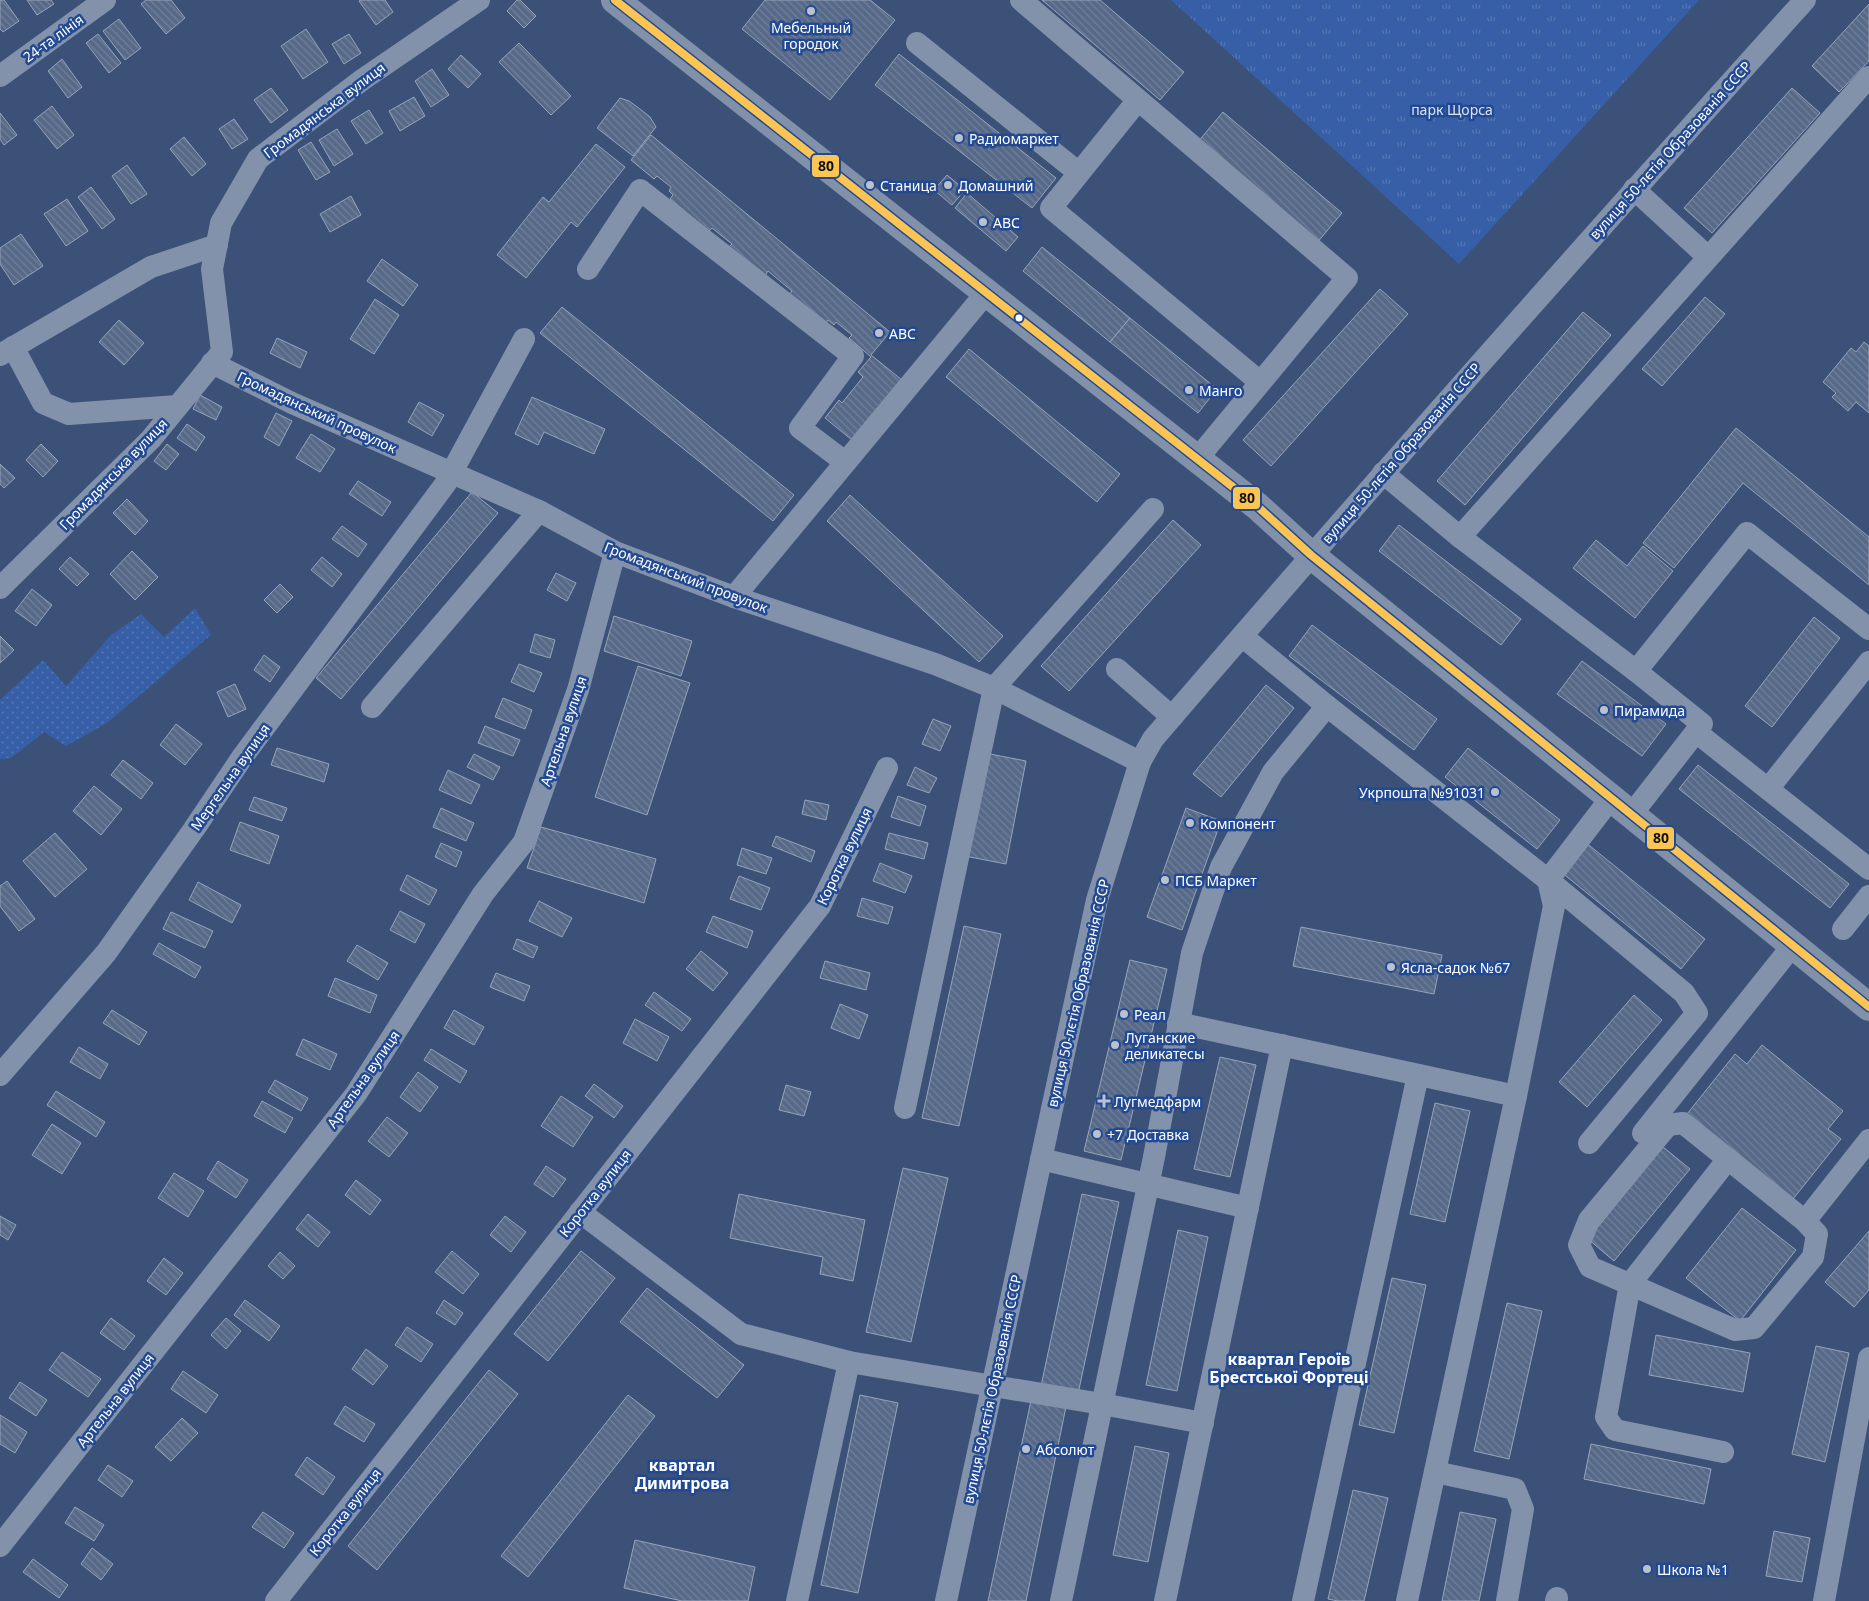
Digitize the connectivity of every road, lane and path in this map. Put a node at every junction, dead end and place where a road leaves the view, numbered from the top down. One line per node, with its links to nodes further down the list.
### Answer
1 (106, 0): 7 (street, 24-та лінія)
2 (479, 0): 12 (street, Громадянська вулиця)
3 (615, 0): 15 (main road)
4 (1021, 0): 9 (street)
5 (1805, 0): 11 (street, вулиця 50-лєтія Образованія СССР)
6 (917, 43): 10 (street)
7 (0, 76)
8 (1869, 77): 13 (street)
9 (1138, 100): 10 (street); 19 (street)
10 (1079, 173): 19 (street)
11 (1634, 189): 13 (street); 24 (street, вулиця 50-лєтія Образованія СССР)
12 (217, 246): 17 (street); 18 (street, Громадянська вулиця)
13 (1708, 256): 27 (street)
14 (588, 268): 22 (street)
15 (986, 293): 21 (main road); 22 (street)
16 (524, 339): 23 (street, Мергельна вулиця)
17 (7, 351): 20 (street)
18 (212, 363): 20 (street, Громадянська вулиця); 23 (street, Громадянський провулок)
19 (1260, 382): 21 (street)
20 (177, 406): 30 (street, Громадянська вулиця)
21 (1197, 459): 29 (main road)
22 (845, 462): 31 (street)
23 (452, 472): 26 (street, Громадянський провулок); 54 (street, Мергельна вулиця)
24 (1384, 473): 27 (street); 29 (street, вулиця 50-лєтія Образованія СССР)
25 (1153, 509): 37 (street)
26 (539, 511): 28 (street, Громадянський провулок); 39 (street)
27 (1460, 537): 36 (street)
28 (615, 552): 31 (street, Громадянський провулок); 75 (street, Артельна вулиця)
29 (1311, 555): 33 (street, вулиця 50-лєтія Образованія СССР); 45 (main road)
30 (0, 588)
31 (734, 597): 37 (street, Громадянський провулок)
32 (1869, 629): 36 (street)
33 (1242, 636): 38 (street); 40 (street, вулиця 50-лєтія Образованія СССР)
34 (1869, 662): 44 (street)
35 (1117, 669): 40 (street)
36 (1636, 671): 41 (street)
37 (994, 688): 42 (street, Громадянський провулок); 57 (street)
38 (1327, 706): 47 (street); 52 (street)
39 (372, 707)
40 (1172, 717): 42 (street, вулиця 50-лєтія Образованія СССР)
41 (1696, 732): 44 (street); 45 (street)
42 (1140, 762): 61 (street, вулиця 50-лєтія Образованія СССР)
43 (887, 768): 65 (street, Коротка вулиця)
44 (1768, 789): 46 (street)
45 (1621, 806): 47 (street); 50 (main road)
46 (1869, 869)
47 (1548, 880): 56 (street); 59 (street)
48 (1869, 896): 49 (street)
49 (1843, 929)
50 (1793, 946): 51 (main road); 60 (street)
51 (1869, 1007)
52 (1178, 1022): 53 (street); 63 (street)
53 (1282, 1045): 55 (street); 64 (street)
54 (0, 1075)
55 (1418, 1075): 56 (street); 81 (street)
56 (1516, 1096): 74 (street)
57 (905, 1108)
58 (1869, 1140): 66 (street)
59 (1589, 1143)
60 (1627, 1154)
61 (1041, 1159): 63 (street); 70 (street, вулиця 50-лєтія Образованія СССР)
62 (1728, 1159): 66 (street); 67 (street); 67 (street)
63 (1148, 1184): 64 (street); 71 (street)
64 (1248, 1208): 72 (street)
65 (580, 1212): 69 (street); 76 (street, Коротка вулиця)
66 (1805, 1221): 67 (street)
67 (1630, 1284): 73 (street)
68 (1869, 1358): 84 (street)
69 (849, 1362): 70 (street); 77 (street)
70 (993, 1385): 71 (street); 78 (street, вулиця 50-лєтія Образованія СССР)
71 (1102, 1404): 72 (street); 79 (street)
72 (1202, 1423): 80 (street)
73 (1723, 1452)
74 (1435, 1472): 82 (street); 83 (street)
75 (0, 1546)
76 (276, 1601)
77 (797, 1601)
78 (946, 1601)
79 (1061, 1601)
80 (1165, 1601)
81 (1303, 1601)
82 (1407, 1601)
83 (1508, 1601)
84 (1824, 1601)

